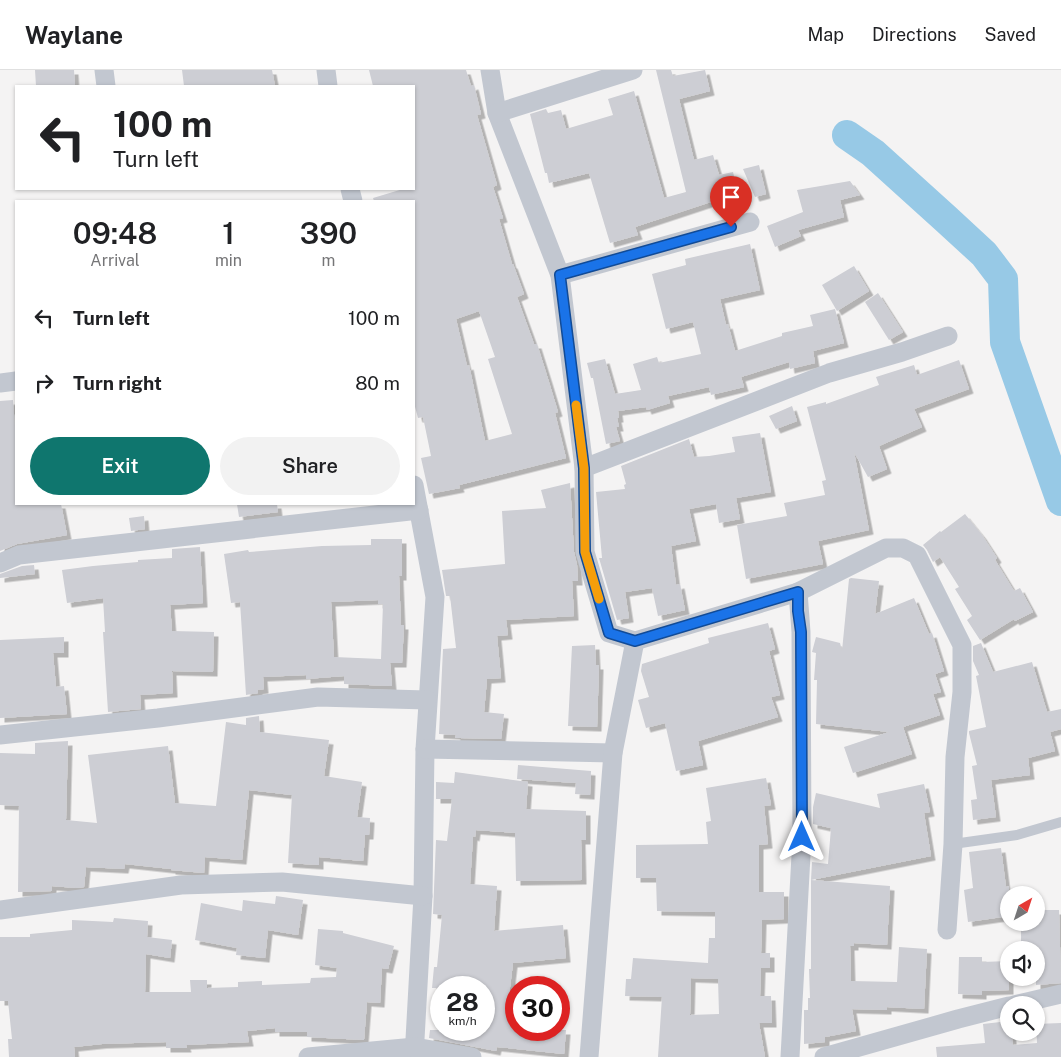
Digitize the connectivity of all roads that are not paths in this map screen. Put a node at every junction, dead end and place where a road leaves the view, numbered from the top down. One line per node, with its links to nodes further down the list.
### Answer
1 (104, 70): 5 (street)
2 (326, 70): 6 (street)
3 (490, 70): 7 (street)
4 (633, 70): 7 (street)
5 (106, 85)
6 (328, 85)
7 (497, 113): 9 (street)
8 (750, 222): 9 (street)
9 (560, 275): 13 (street)
10 (948, 336): 13 (street)
11 (15, 381): 12 (street)
12 (0, 383)
13 (584, 468): 18 (street)
14 (415, 490): 15 (street)
15 (419, 510): 16 (street); 19 (street)
16 (0, 563)
17 (798, 592): 18 (street); 24 (street); 35 (street)
18 (635, 641): 22 (street)
19 (427, 700): 20 (street); 21 (street)
20 (0, 735)
21 (425, 749): 22 (street); 25 (street)
22 (613, 753): 34 (street)
23 (1061, 822): 24 (lane)
24 (953, 844): 27 (street)
25 (423, 896): 26 (street); 31 (street)
26 (0, 910)
27 (947, 930)
28 (1061, 994): 29 (street)
29 (1045, 998)
30 (1000, 1008): 36 (street)
31 (414, 1052): 32 (street); 33 (street)
32 (308, 1057)
33 (472, 1057)
34 (589, 1057)
35 (790, 1057)
36 (824, 1057)

